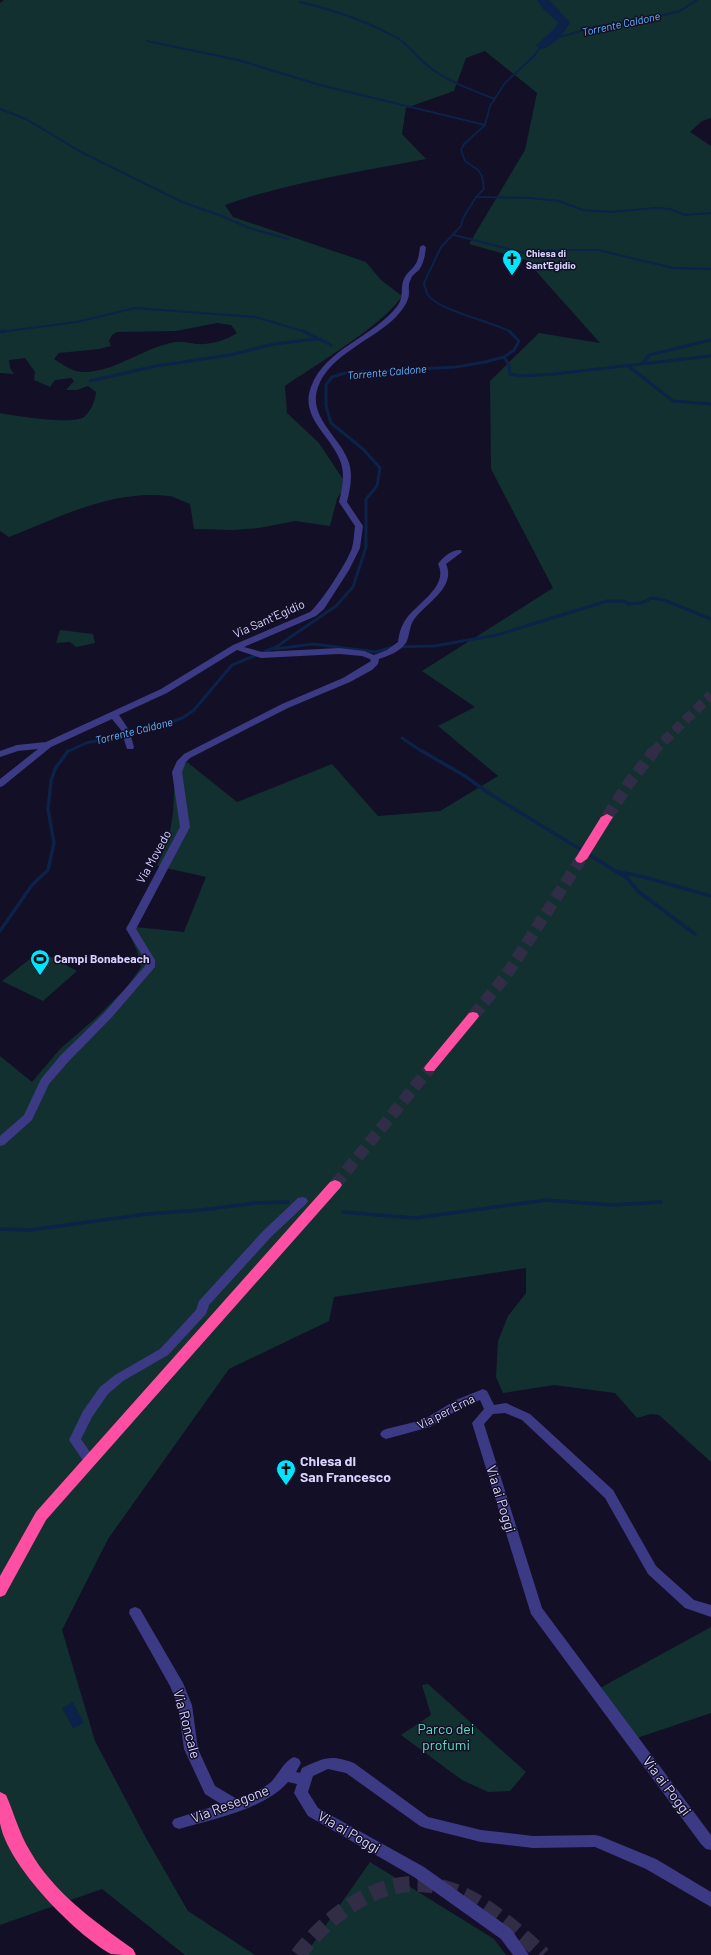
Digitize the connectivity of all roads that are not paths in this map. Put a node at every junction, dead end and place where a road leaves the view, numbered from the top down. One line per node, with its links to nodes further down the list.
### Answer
1 (423, 247): 3 (street, Via Sant'Egidio)
2 (458, 552): 4 (street)
3 (236, 647): 4 (street); 5 (street, Via Sant'Egidio)
4 (374, 658): 14 (street, Via Movedo)
5 (113, 714): 6 (street); 7 (street, Via Sant'Egidio)
6 (127, 738)
7 (48, 745): 8 (street); 9 (street, Via Sant'Egidio)
8 (0, 754)
9 (0, 784)
10 (607, 817): 11 (highway)
11 (581, 859)
12 (473, 1016): 13 (highway)
13 (430, 1068)
14 (0, 1142)
15 (335, 1185): 19 (highway)
16 (302, 1201): 19 (street)
17 (490, 1410): 18 (street, Via per Erna); 21 (street); 29 (street, Via ai Poggi)
18 (386, 1434)
19 (90, 1461): 20 (highway)
20 (0, 1590)
21 (711, 1610)
22 (135, 1613): 27 (street, Via Roncale)
23 (294, 1763): 24 (street, Via Resegone)
24 (287, 1775): 25 (street); 27 (street, Via Resegone)
25 (305, 1781): 30 (street); 32 (street, Via ai Poggi)
26 (0, 1800): 31 (highway)
27 (234, 1804): 28 (street, Via Resegone)
28 (179, 1823)
29 (711, 1844)
30 (711, 1900)
31 (127, 1955)
32 (522, 1955)

